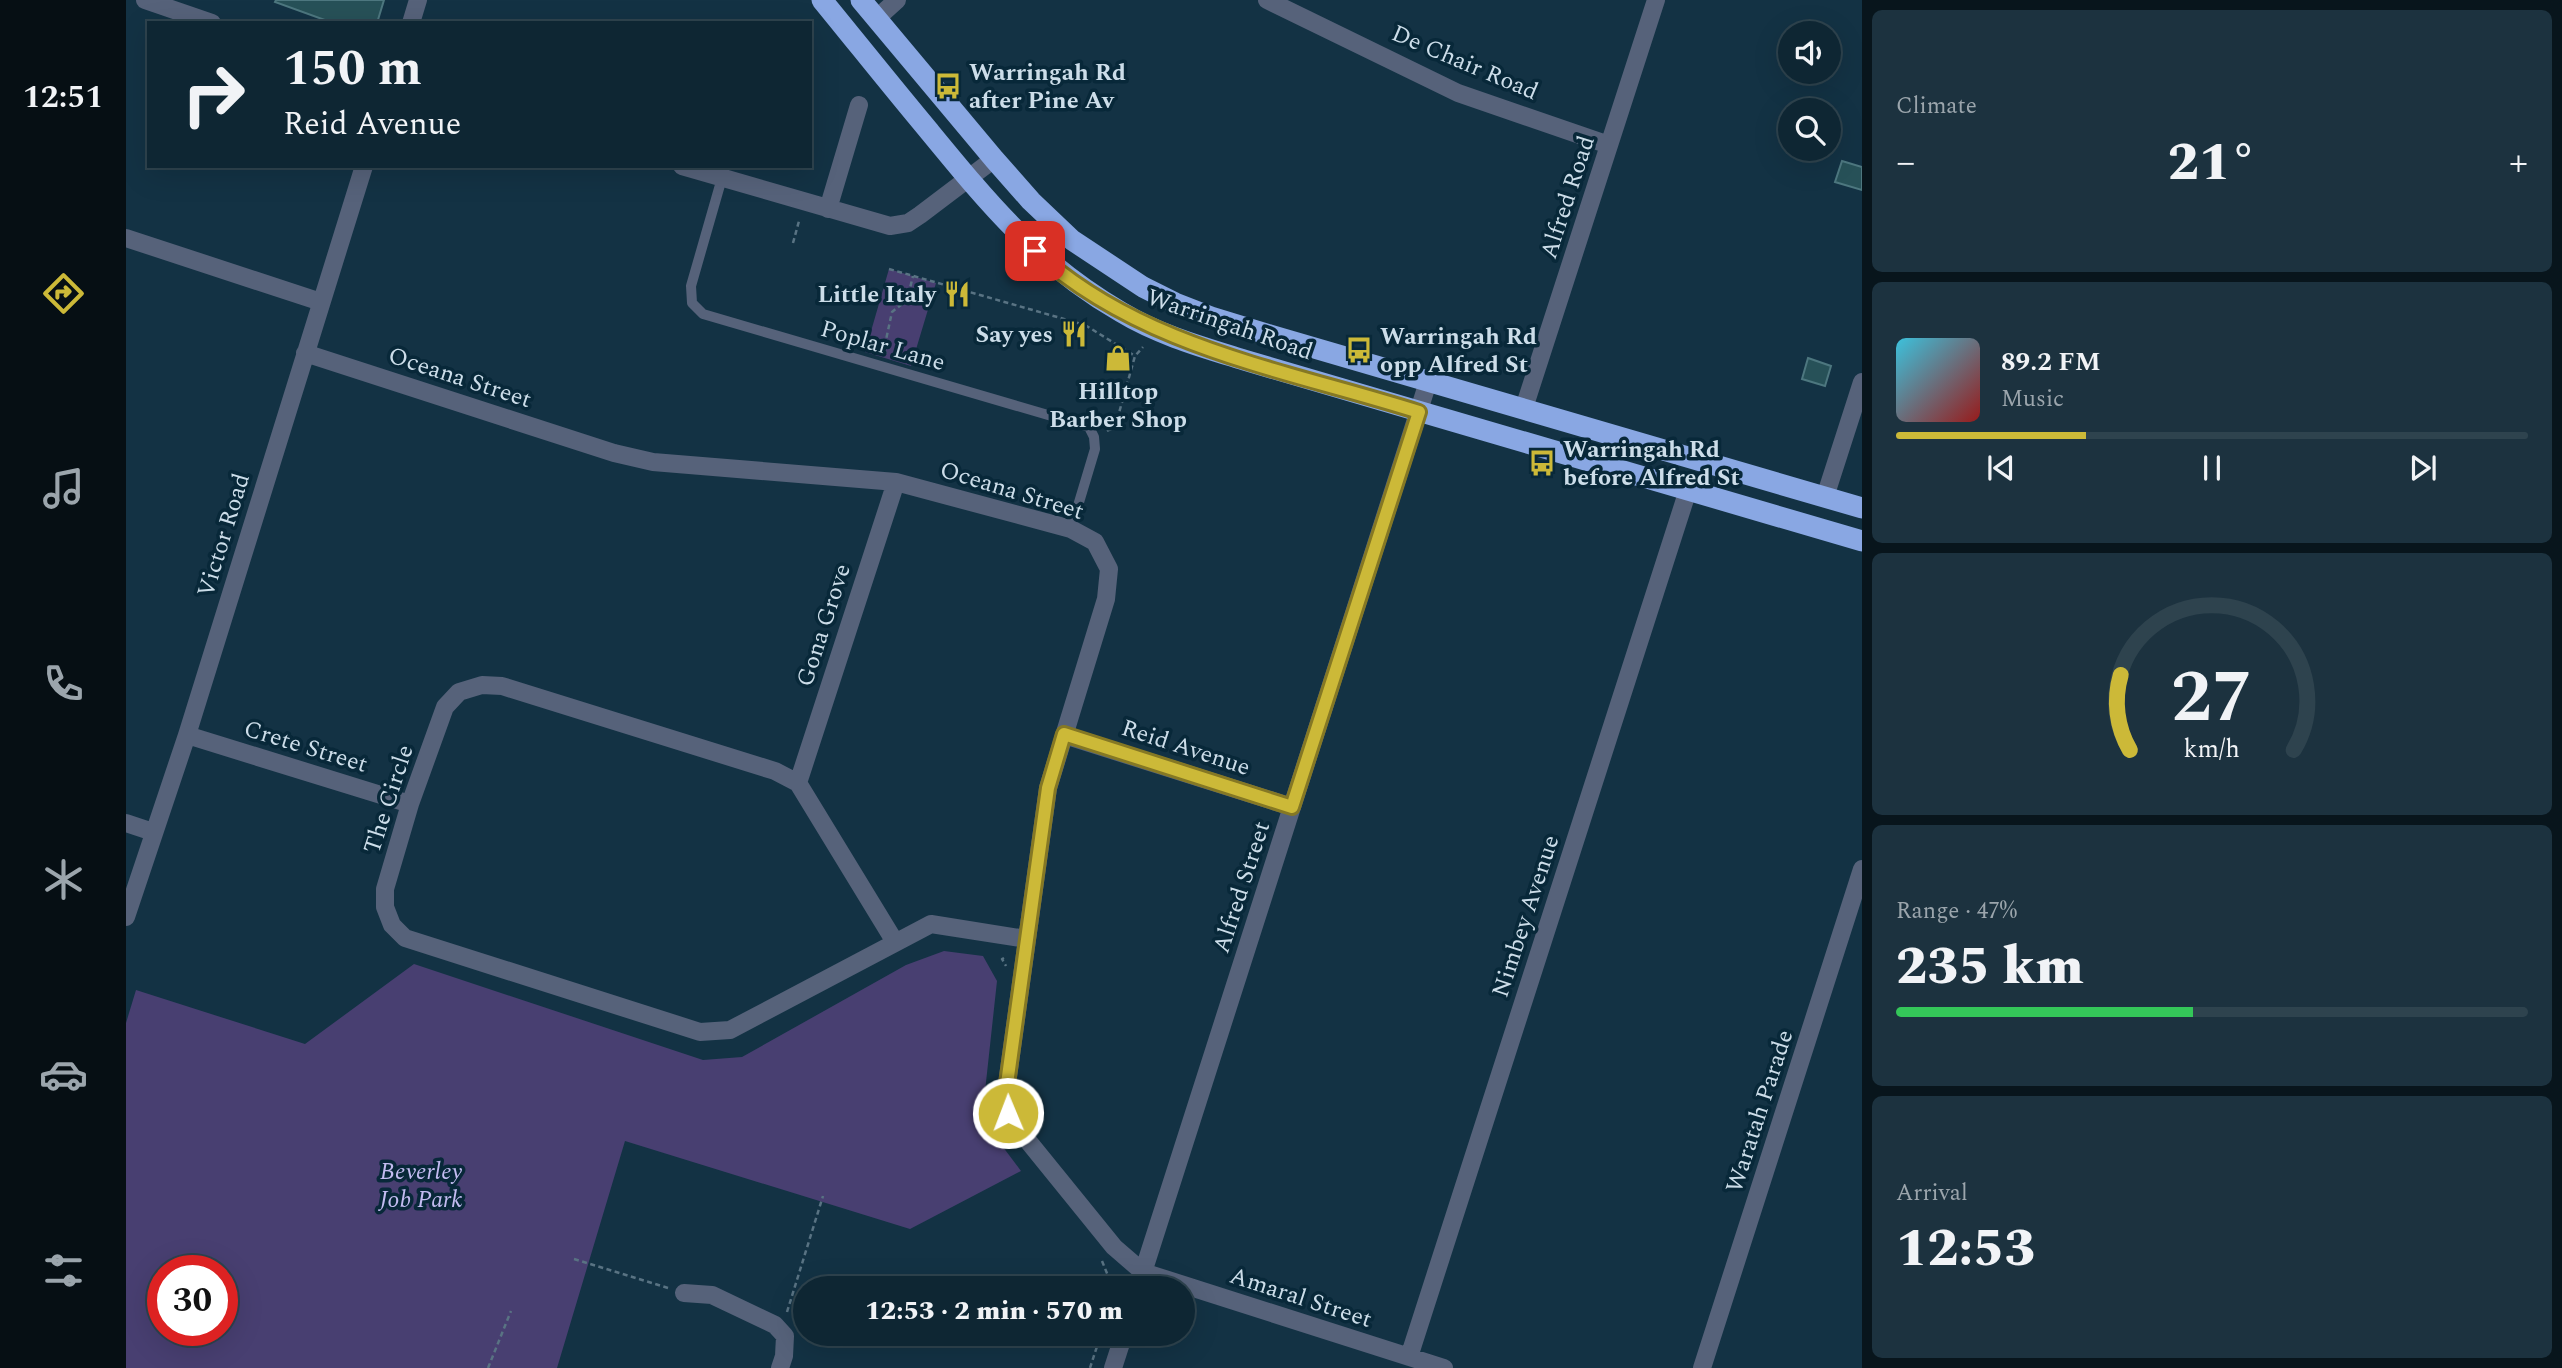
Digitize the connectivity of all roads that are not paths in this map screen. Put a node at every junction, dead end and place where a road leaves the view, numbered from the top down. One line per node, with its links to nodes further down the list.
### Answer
1 (145, 0): 9 (street)
2 (418, 0): 10 (street)
3 (822, 0): 11 (highway, Warringah Road)
4 (861, 0): 8 (highway, Warringah Road)
5 (897, 0): 8 (street)
6 (1267, 0): 13 (street, De Chair Road)
7 (1656, 0): 13 (street, Alfred Road)
8 (876, 19): 11 (highway); 14 (highway, Warringah Road)
9 (206, 21)
10 (412, 21)
11 (853, 38): 18 (highway, Warringah Road)
12 (859, 105): 19 (street)
13 (1609, 145): 25 (street, Alfred Road)
14 (994, 159): 18 (street); 23 (highway, Warringah Road)
15 (363, 168): 21 (street, Victor Road)
16 (689, 168): 17 (street)
17 (722, 178): 19 (street); 31 (lane, Poplar Lane)
18 (969, 180): 19 (street); 26 (highway, Warringah Road)
19 (828, 209)
20 (126, 238): 21 (street)
21 (321, 302): 22 (street, Victor Road)
22 (304, 353): 27 (street, Oceana Street); 33 (street, Victor Road)
23 (1428, 382): 25 (highway, Warringah Road); 26 (street, Alfred Street)
24 (1862, 382): 29 (street)
25 (1524, 408): 29 (highway, Warringah Road)
26 (1419, 412): 28 (highway, Warringah Road); 37 (street, Alfred Street)
27 (896, 482): 31 (street, Oceana Street); 35 (street, Gona Grove)
28 (1688, 490): 32 (highway, Warringah Road); 49 (street, Nimbey Avenue)
29 (1825, 497): 30 (highway, Warringah Road)
30 (1862, 508)
31 (1071, 530): 34 (street, Oceana Street)
32 (1862, 541)
33 (187, 734): 36 (street, Crete Street); 39 (street, Victor Road)
34 (1064, 734): 37 (street, Reid Avenue); 42 (street, Oceana Street)
35 (798, 783): 36 (street, The Circle); 43 (street)
36 (410, 804): 43 (street, The Circle)
37 (1292, 807): 45 (street, Alfred Street)
38 (126, 823): 39 (street)
39 (153, 832): 41 (street, Victor Road)
40 (1862, 869): 53 (street, Waratah Parade)
41 (126, 918)
42 (1026, 939): 43 (street, The Circle); 44 (street, Oceana Street)
43 (895, 942)
44 (1138, 1276)
45 (1142, 1276)
46 (684, 1293): 50 (street)
47 (1195, 1296): 49 (street, Amaral Street)
48 (1120, 1346): 51 (street)
49 (1409, 1357): 52 (street, Amaral Street)
50 (780, 1368)
51 (1112, 1368)
52 (1444, 1368)
53 (1702, 1368)

